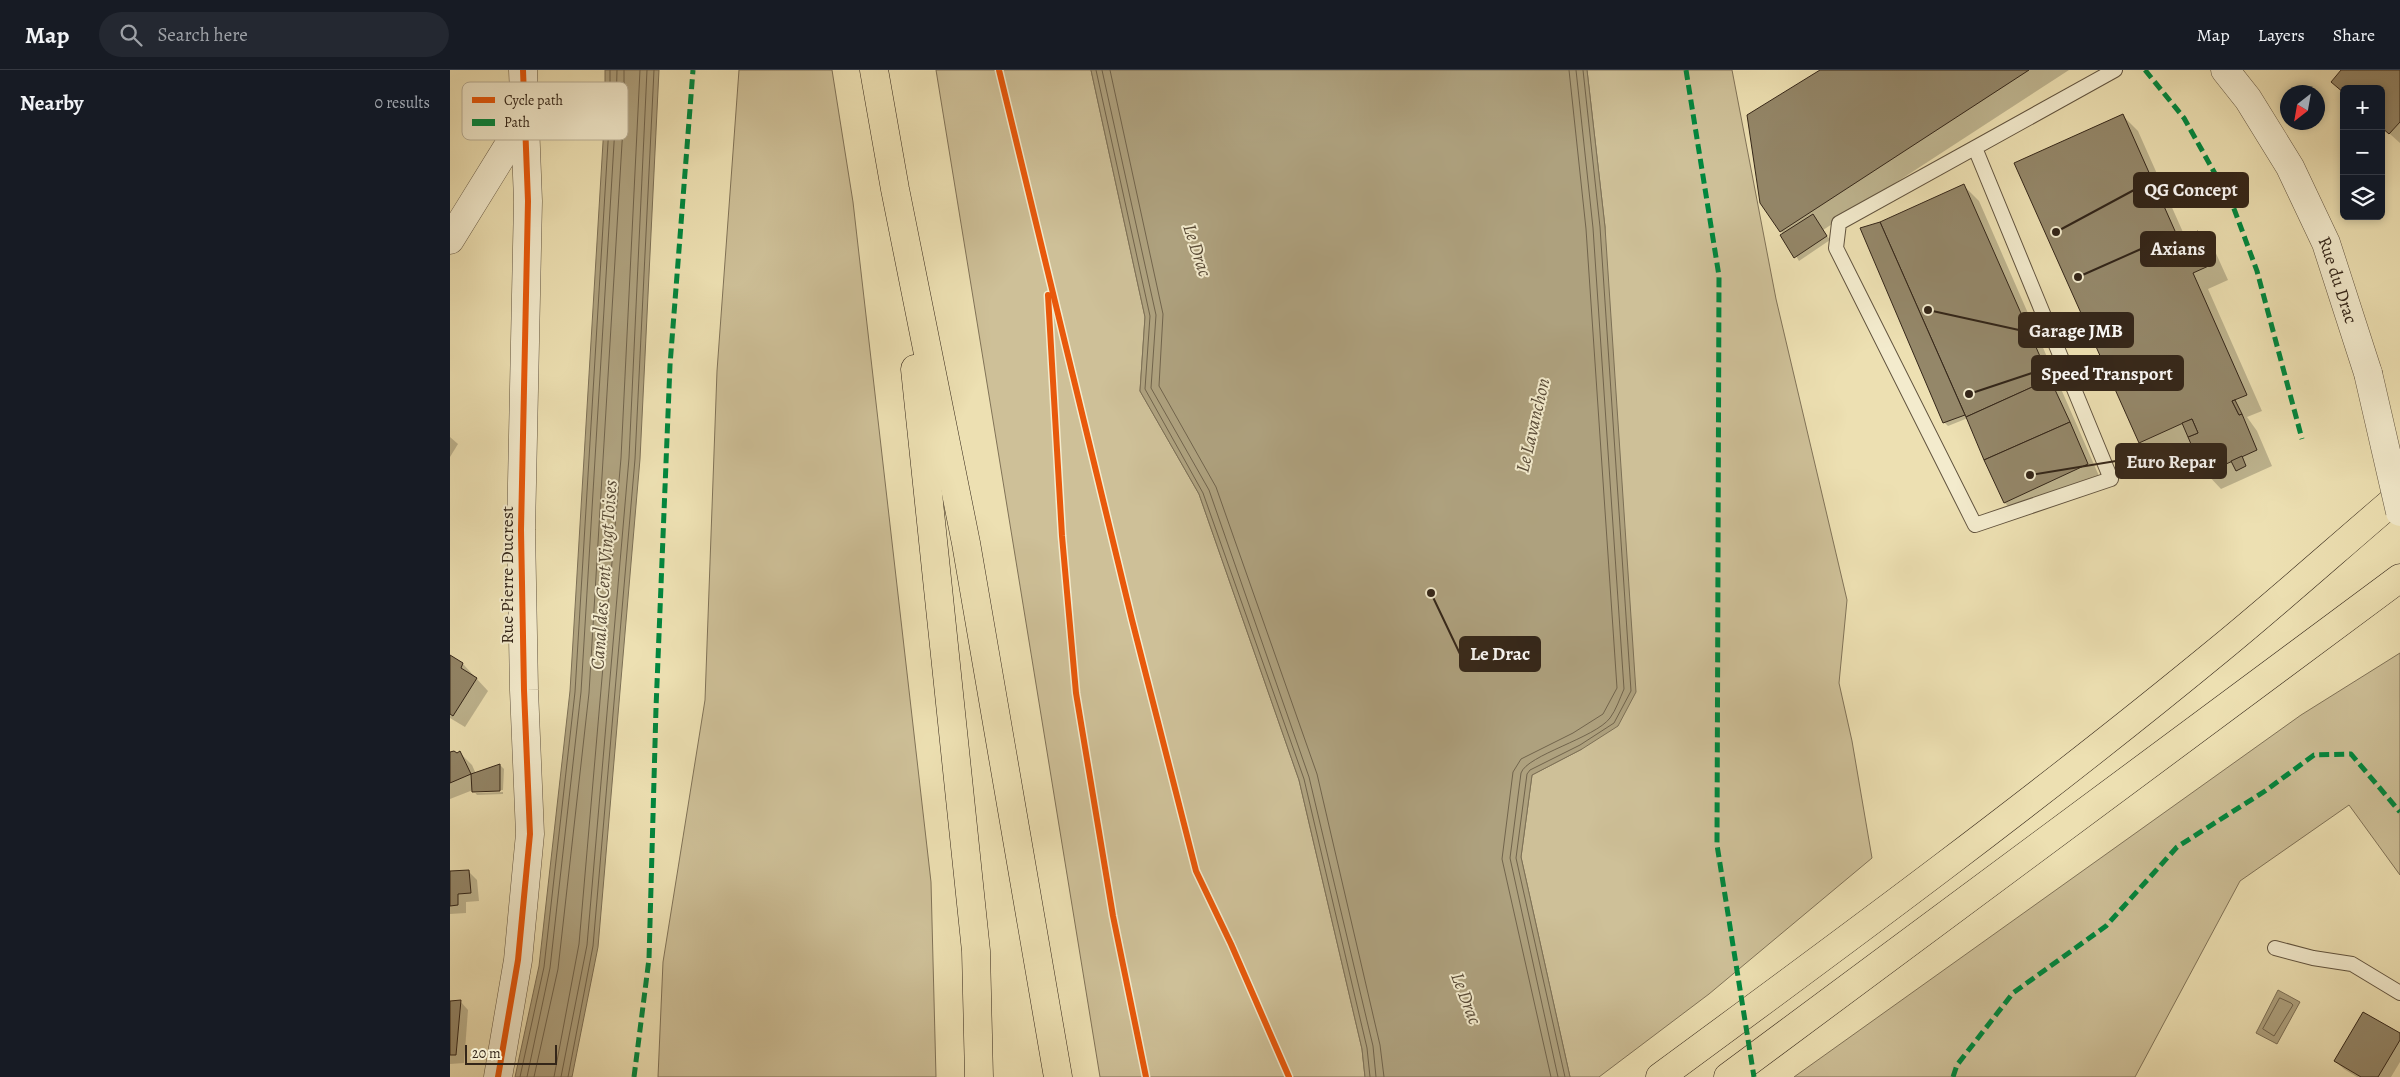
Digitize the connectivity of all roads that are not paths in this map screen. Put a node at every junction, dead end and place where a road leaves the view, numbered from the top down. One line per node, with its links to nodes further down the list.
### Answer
1 (874, 70): 7 (highway)
2 (2115, 70): 6 (lane)
3 (2225, 70): 10 (street, Rue du Drac, bridge)
4 (513, 140): 8 (street)
5 (526, 140): 14 (street, Rue Pierre Ducrest)
6 (1975, 148): 6 (lane)
7 (894, 189): 15 (highway); 16 (highway)
8 (450, 240)
9 (2400, 495): 17 (highway)
10 (2400, 512)
11 (2400, 578): 18 (highway)
12 (2275, 948): 13 (lane)
13 (2400, 993)
14 (498, 1077)
15 (979, 1077)
16 (1058, 1077)
17 (1660, 1077)
18 (1728, 1077)

